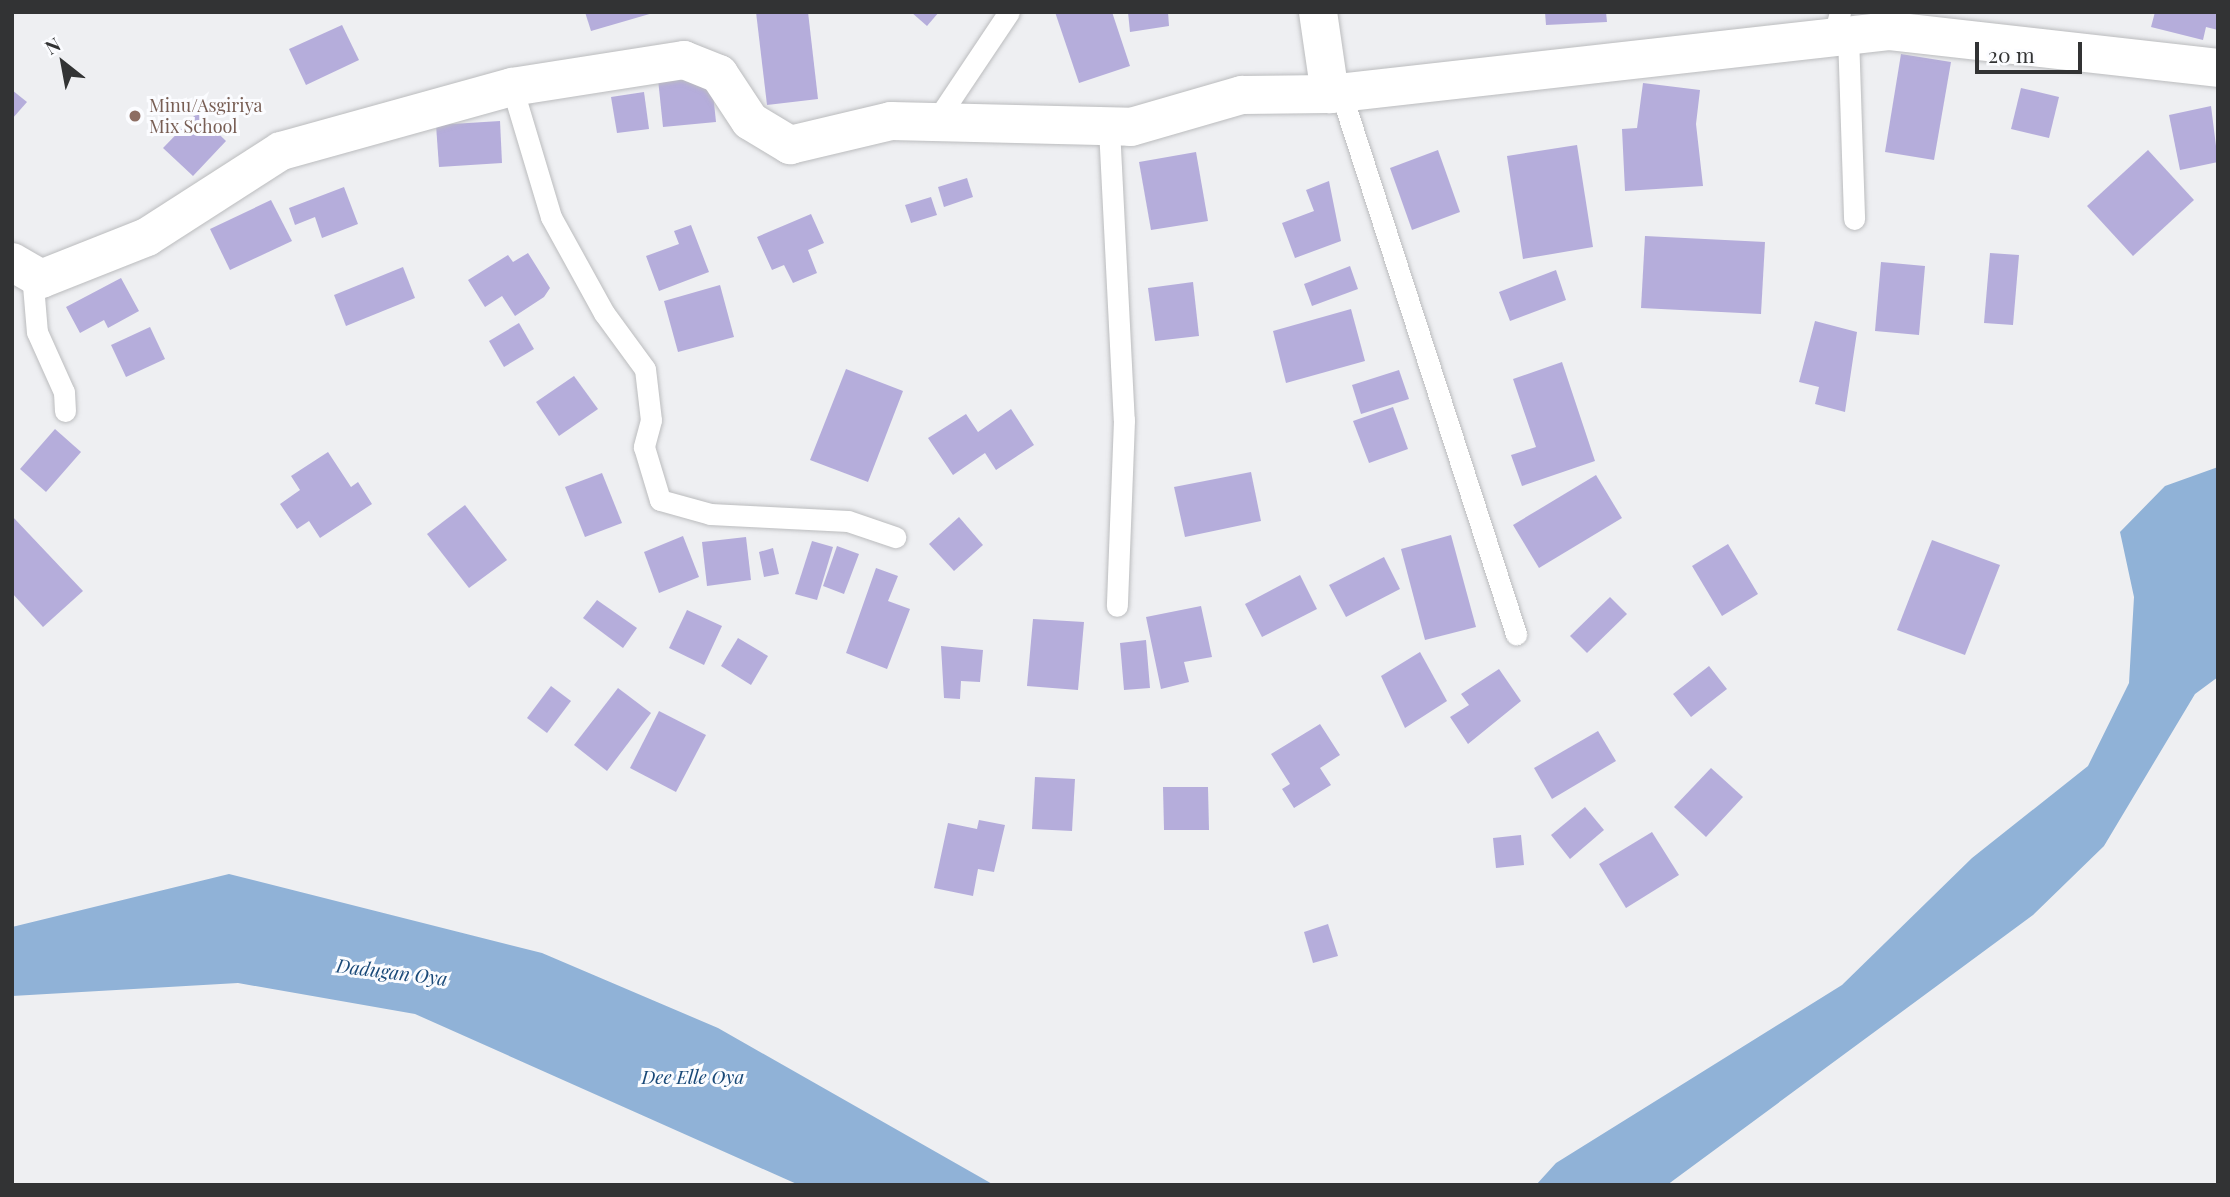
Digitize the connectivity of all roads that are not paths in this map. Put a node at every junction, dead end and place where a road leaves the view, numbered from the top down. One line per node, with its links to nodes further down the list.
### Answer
1 (1009, 12): 7 (lane)
2 (1318, 12): 6 (street)
3 (1841, 28): 4 (street); 6 (street); 9 (lane)
4 (2218, 68)
5 (512, 88): 7 (street); 10 (street); 12 (lane)
6 (1336, 93): 8 (street); 14 (lane)
7 (936, 121): 8 (street)
8 (1109, 128): 13 (lane)
9 (1854, 219)
10 (22, 267): 11 (lane)
11 (65, 411)
12 (895, 537)
13 (1117, 606)
14 (1516, 634)

